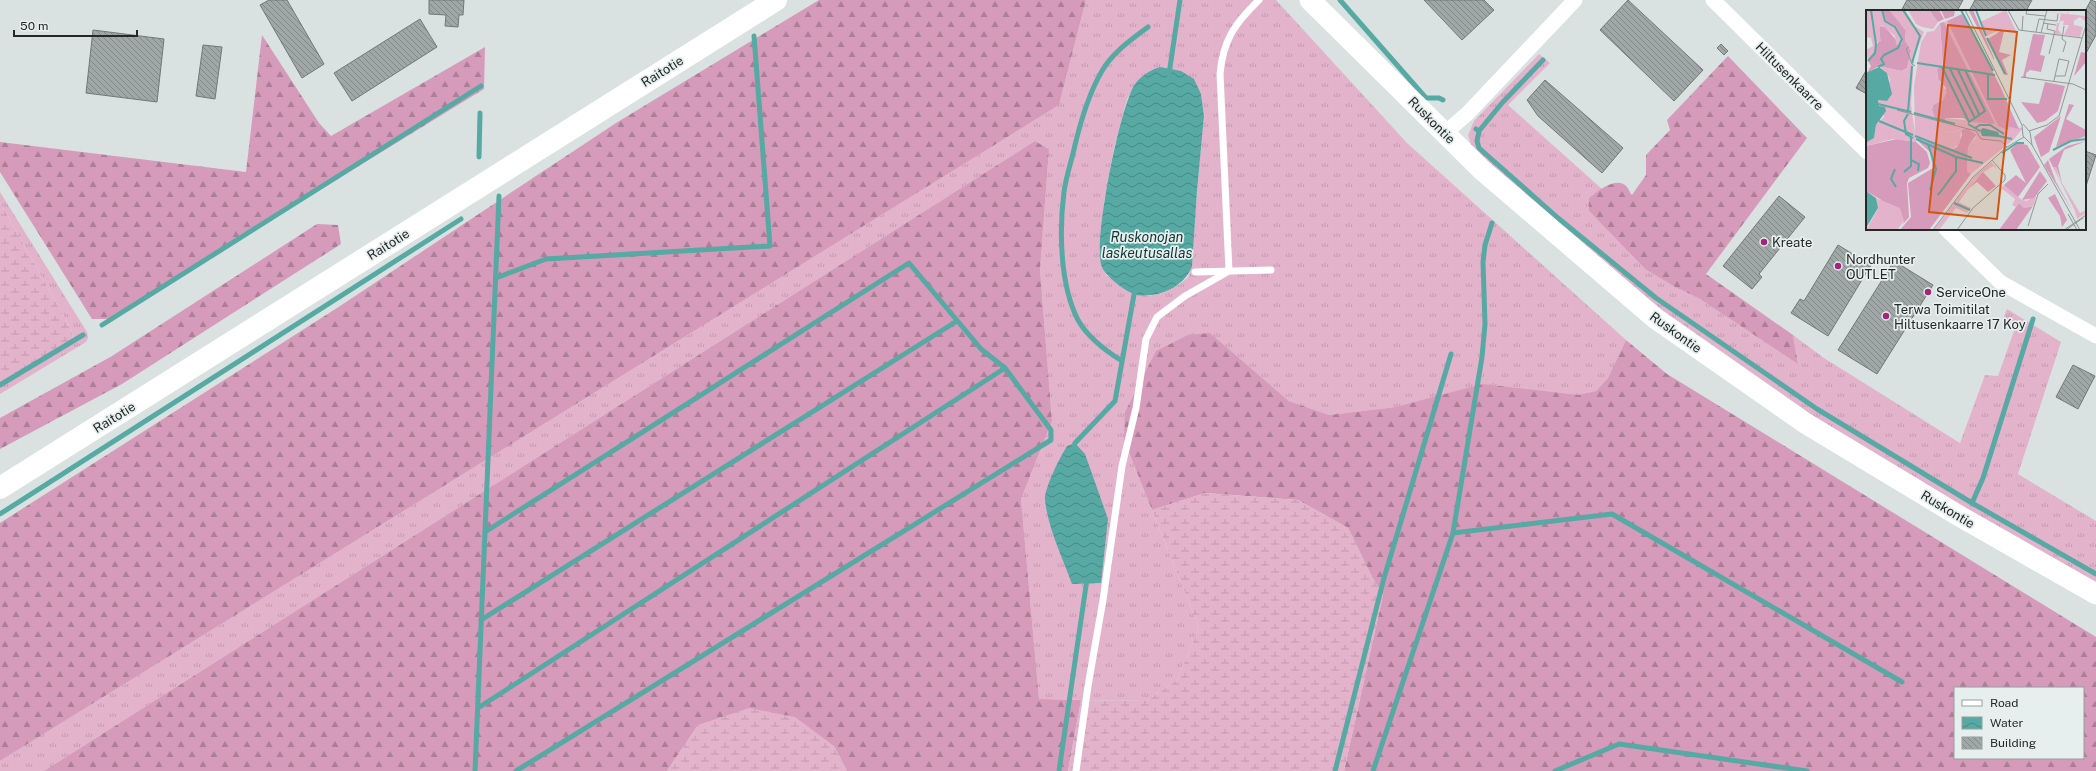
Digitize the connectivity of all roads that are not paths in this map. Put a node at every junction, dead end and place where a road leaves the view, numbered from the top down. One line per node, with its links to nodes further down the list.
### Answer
1 (776, 0): 13 (main road, Raitotie)
2 (1259, 0): 10 (lane)
3 (1310, 0): 6 (main road, Ruskontie)
4 (1575, 0): 6 (street)
5 (1713, 0): 7 (street, Hiltusenkaarre)
6 (1444, 133): 14 (main road, Ruskontie)
7 (1866, 151)
8 (1947, 230): 12 (street)
9 (1271, 270): 10 (lane)
10 (1230, 271): 11 (lane); 15 (lane)
11 (1195, 272)
12 (2096, 336)
13 (0, 488)
14 (2096, 594)
15 (1076, 771)

